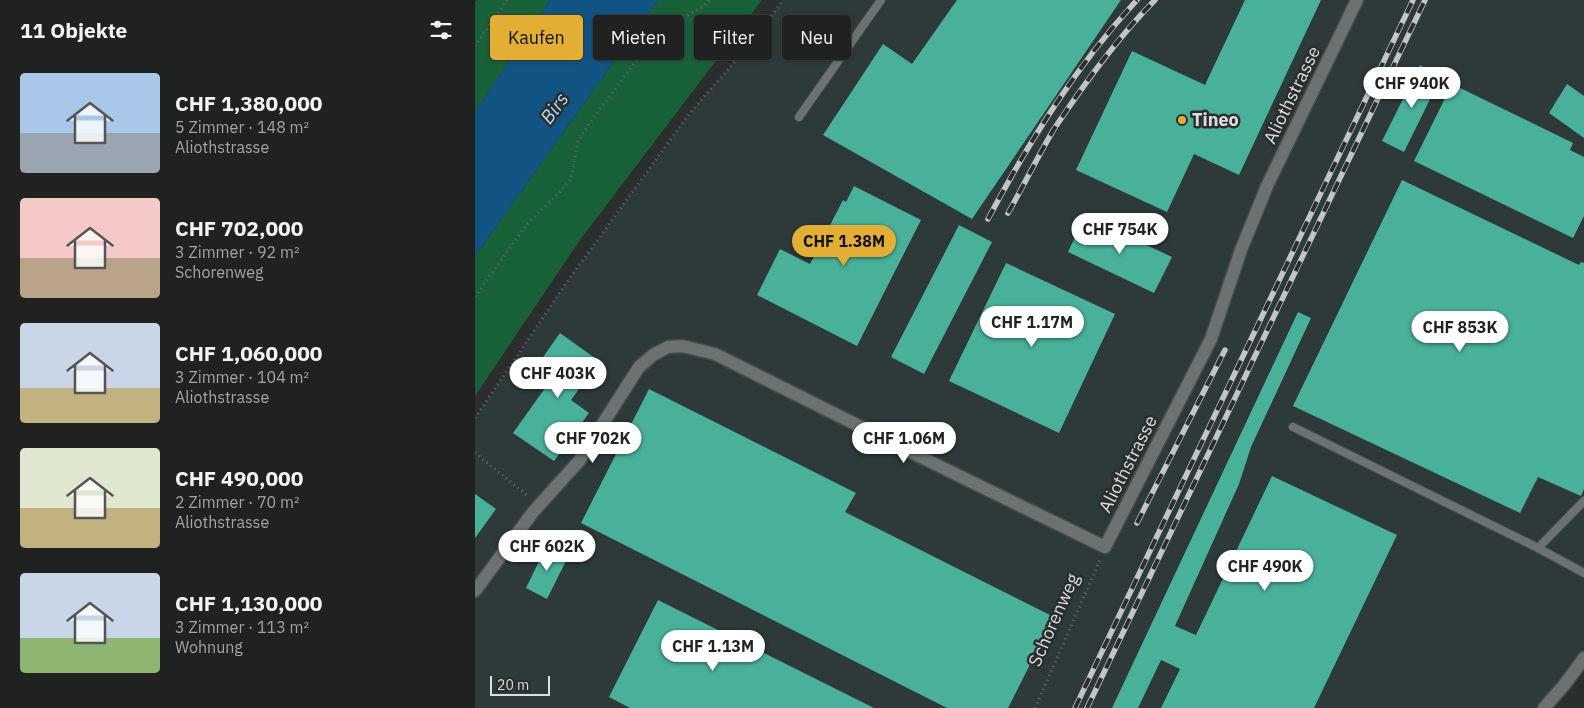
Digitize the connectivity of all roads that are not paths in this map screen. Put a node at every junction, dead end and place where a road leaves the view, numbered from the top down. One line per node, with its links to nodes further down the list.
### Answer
1 (881, 0): 3 (lane)
2 (1357, 0): 8 (street, Aliothstrasse)
3 (799, 117)
4 (1293, 427): 6 (lane)
5 (1584, 501): 6 (lane)
6 (1538, 548): 7 (lane)
7 (1584, 573)
8 (475, 591)
9 (1584, 658): 10 (street)
10 (1544, 708)

